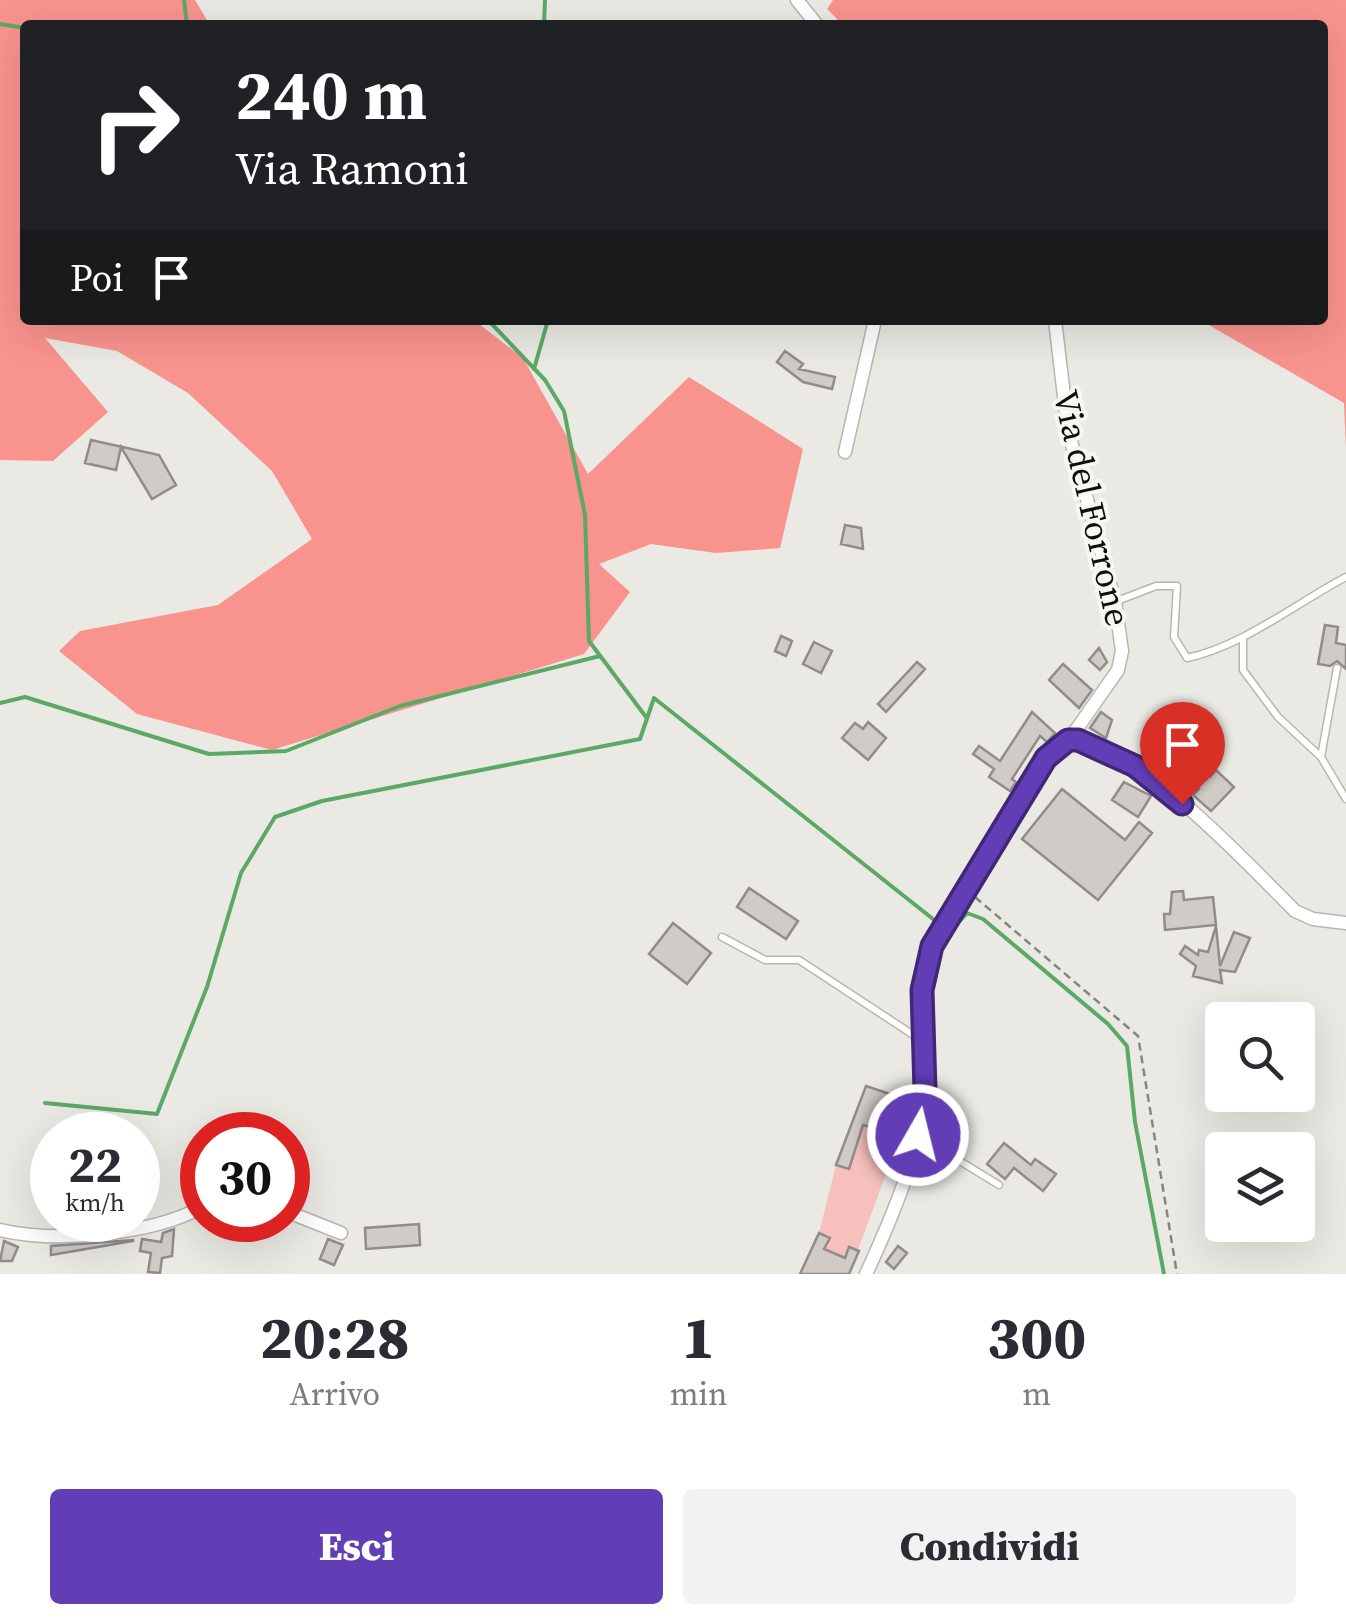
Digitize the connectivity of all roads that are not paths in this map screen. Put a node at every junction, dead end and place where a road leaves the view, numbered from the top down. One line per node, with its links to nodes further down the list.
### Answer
1 (797, 0): 2 (street)
2 (812, 20)
3 (873, 325): 5 (street)
4 (1056, 325): 7 (street, Via del Forrone)
5 (845, 452)
6 (1346, 577): 8 (lane)
7 (1115, 602): 8 (lane); 10 (street, Via del Forrone)
8 (1243, 639): 11 (lane)
9 (1337, 668): 11 (lane)
10 (1068, 740): 13 (street); 15 (street, Via del Forrone)
11 (1321, 757): 12 (lane)
12 (1346, 799)
13 (1346, 923)
14 (722, 937): 15 (lane)
15 (922, 1041): 16 (street, Via del Forrone)
16 (918, 1135): 17 (lane); 22 (street, Via del Forrone)
17 (1000, 1185)
18 (180, 1217): 20 (street)
19 (310, 1221): 21 (street)
20 (0, 1230)
21 (341, 1233)
22 (866, 1274)

